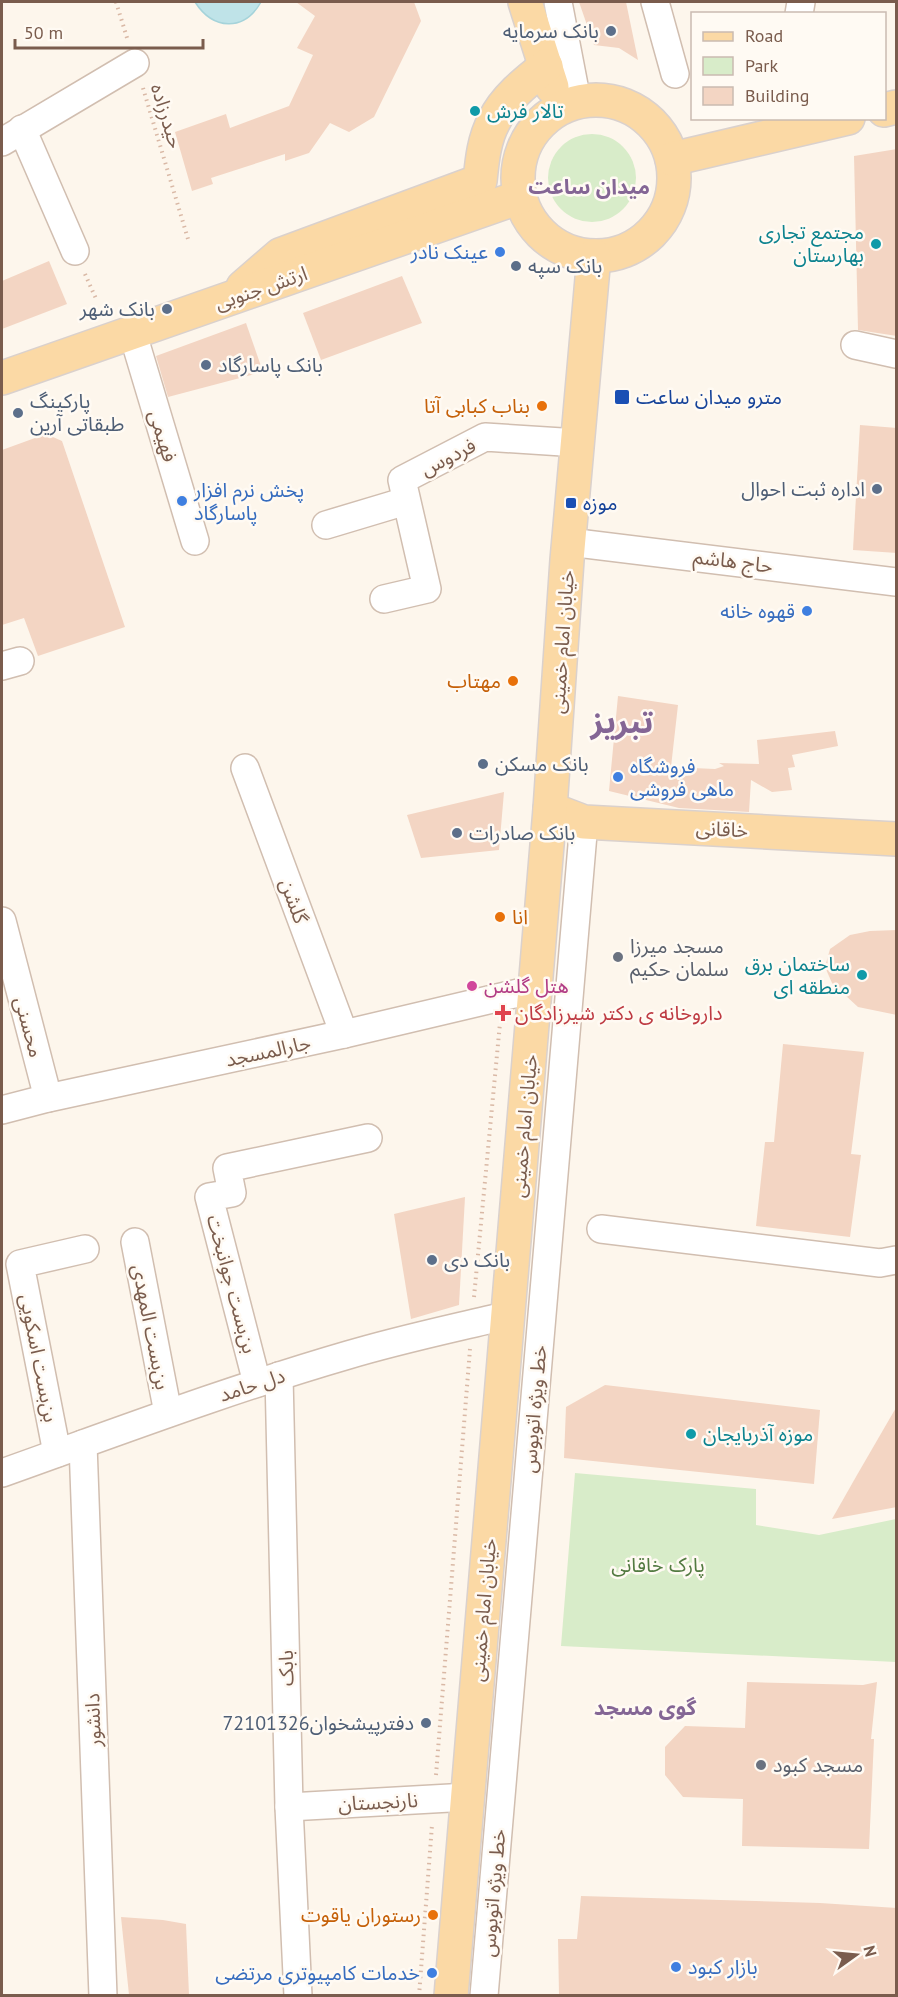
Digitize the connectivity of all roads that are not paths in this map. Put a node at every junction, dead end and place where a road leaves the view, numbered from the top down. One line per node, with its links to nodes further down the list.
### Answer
1 (525, 2): 5 (main road)
2 (558, 2): 7 (street)
3 (655, 2): 6 (street)
4 (135, 63): 10 (street)
5 (546, 66): 7 (main road); 15 (main road)
6 (675, 74)
7 (568, 105): 11 (main road); 12 (main road)
8 (832, 120): 9 (main road)
9 (778, 127): 11 (main road)
10 (12, 136): 13 (street)
11 (672, 159): 14 (main road)
12 (520, 197): 14 (main road); 15 (main road, ارتش جنوبی)
13 (75, 251)
14 (594, 256): 20 (main road, خیابان امام خمینی)
15 (228, 299): 16 (main road, ارتش جنوبی)
16 (132, 331): 19 (main road, ارتش جنوبی); 23 (street, فهیمی)
17 (855, 345): 18 (street)
18 (897, 354)
19 (2, 378)
20 (578, 443): 21 (street, فردوس); 24 (main road, خیابان امام خمینی)
21 (406, 501): 22 (street); 26 (street, فردوس)
22 (327, 525)
23 (195, 541)
24 (569, 542): 25 (street, حاج هاشم); 28 (main road, خیابان امام خمینی)
25 (897, 582)
26 (384, 599)
27 (245, 768): 33 (street, گلشن)
28 (550, 808): 29 (main road, خاقانی); 32 (main road, خیابان امام خمینی)
29 (585, 822): 30 (main road, خاقانی); 53 (street, خط ویژه اتوبوس)
30 (897, 839)
31 (2, 921): 34 (street, محسنی)
32 (535, 989): 33 (street, جارالمسجد); 42 (main road, خیابان امام خمینی)
33 (344, 1034): 34 (street, جارالمسجد)
34 (48, 1098): 35 (street, جارالمسجد)
35 (2, 1110)
36 (368, 1138): 43 (street, بن‌بست جوانبخت)
37 (601, 1229): 40 (street)
38 (135, 1242): 44 (street, بن‌بست المهدی)
39 (85, 1249): 41 (street, بن‌بست اسکویی)
40 (897, 1260)
41 (11, 1266): 46 (street, بن‌بست اسکویی)
42 (508, 1315): 43 (street, دل حامد); 48 (main road, خیابان امام خمینی)
43 (268, 1379): 44 (street, دل حامد); 49 (street, بابک)
44 (168, 1413): 45 (street, دل حامد)
45 (83, 1444): 46 (street, دل حامد); 50 (street, دانشور)
46 (57, 1453): 47 (street, دل حامد)
47 (2, 1473)
48 (468, 1797): 49 (street, نارنجستان); 52 (main road, خیابان امام خمینی)
49 (289, 1807): 51 (street, بابک)
50 (103, 1995)
51 (298, 1995)
52 (452, 1995)
53 (484, 1995)

